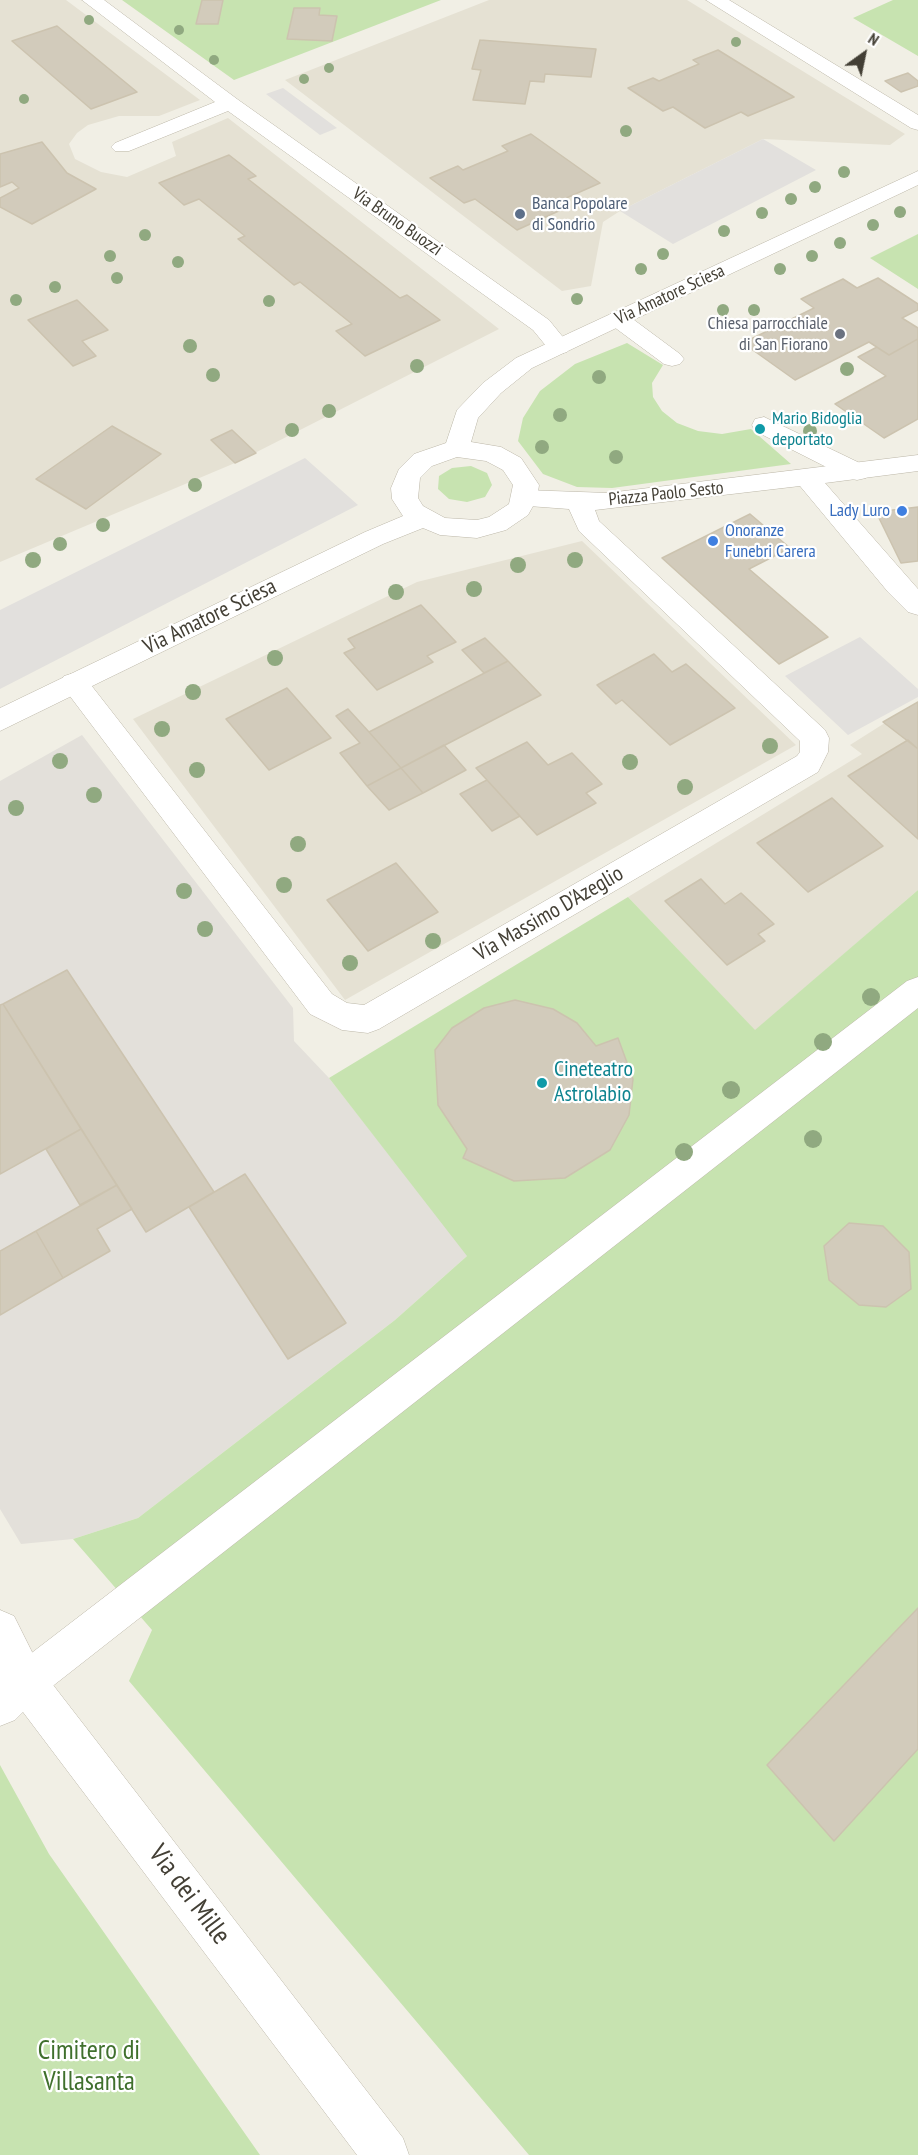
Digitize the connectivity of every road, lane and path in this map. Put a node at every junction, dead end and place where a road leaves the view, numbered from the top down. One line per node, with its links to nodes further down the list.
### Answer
1 (92, 0): 3 (street, Via Bruno Buozzi)
2 (716, 0): 4 (street)
3 (230, 104): 5 (street); 8 (street, Via Bruno Buozzi)
4 (918, 124)
5 (122, 147)
6 (918, 177): 7 (street, Via Amatore Sciesa)
7 (618, 319): 8 (street, Via Amatore Sciesa); 9 (street)
8 (559, 347): 11 (street, Via Amatore Sciesa)
9 (672, 358)
10 (764, 425): 13 (street)
11 (457, 449): 15 (street); 17 (street)
12 (918, 463): 13 (street, Piazza Paolo Sesto)
13 (857, 472): 14 (street, Piazza Paolo Sesto)
14 (807, 478): 16 (street, Piazza Paolo Sesto); 18 (street)
15 (524, 499): 16 (street, Piazza Paolo Sesto); 17 (street)
16 (578, 501): 19 (street, Via Massimo D'Azeglio)
17 (422, 518): 19 (street, Via Amatore Sciesa)
18 (918, 605)
19 (74, 683): 20 (street, Via Amatore Sciesa)
20 (0, 720)
21 (918, 990): 23 (street)
22 (0, 1630): 23 (street, Via dei Mille)
23 (13, 1693): 24 (street, Via dei Mille)
24 (386, 2155)

